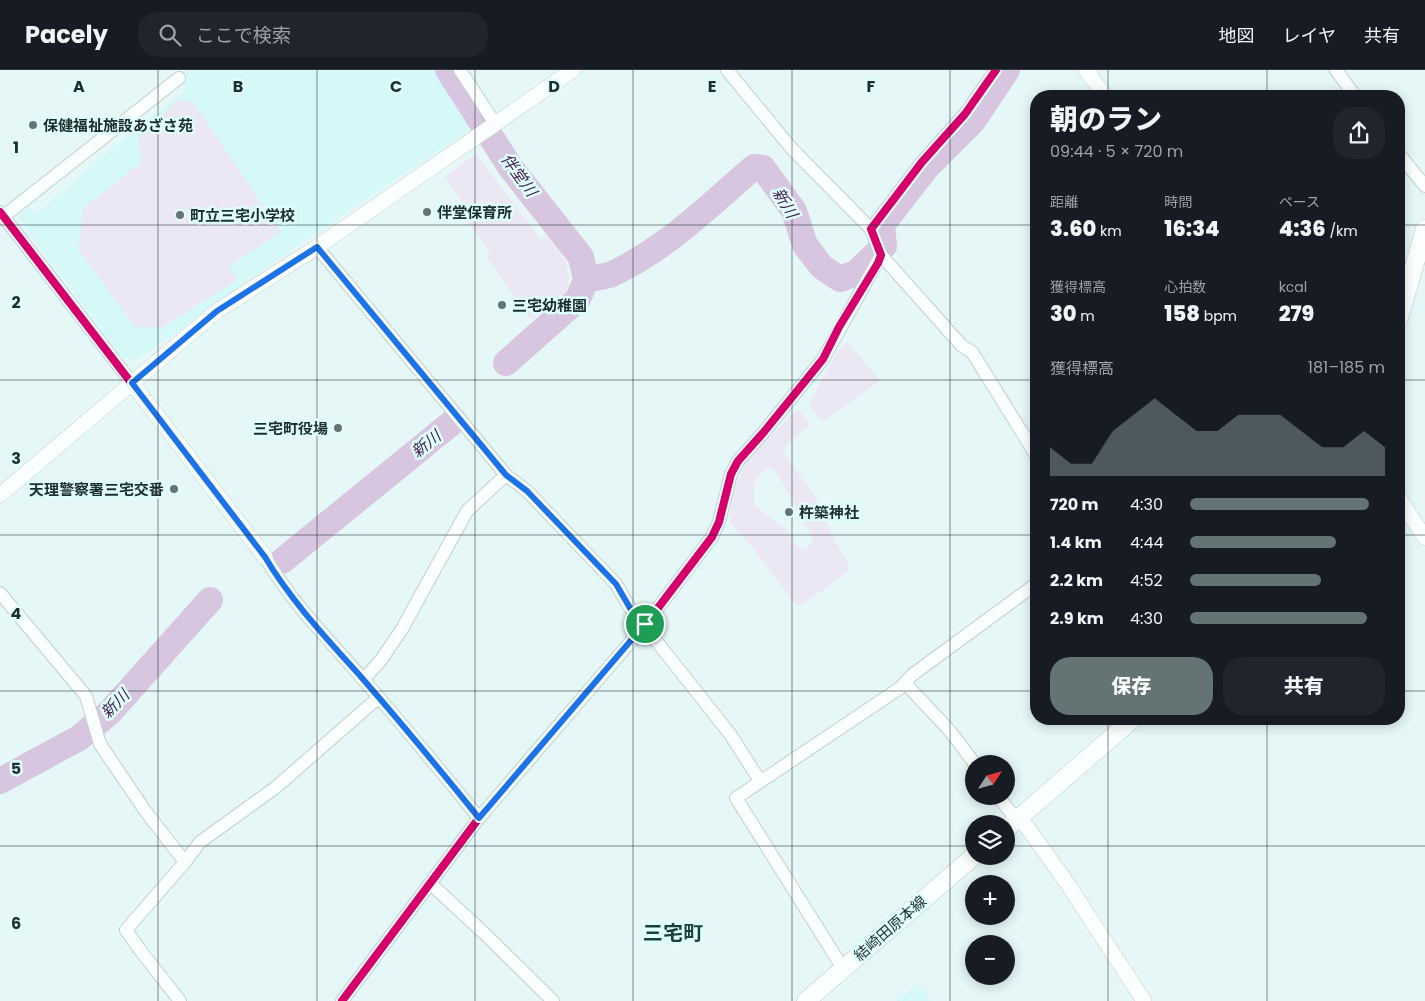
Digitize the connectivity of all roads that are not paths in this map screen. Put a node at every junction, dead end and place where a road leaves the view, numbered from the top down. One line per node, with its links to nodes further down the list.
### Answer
1 (460, 70): 10 (street)
2 (574, 70): 10 (street)
3 (727, 70): 14 (street)
4 (996, 70): 14 (street)
5 (1086, 70): 8 (street)
6 (1336, 70): 9 (street)
7 (179, 78): 13 (street)
8 (1101, 90)
9 (1351, 90)
10 (489, 129): 16 (street)
11 (1405, 161): 12 (street)
12 (1425, 186)
13 (2, 214): 19 (street)
14 (871, 229): 17 (street)
15 (1425, 229): 18 (main road)
16 (317, 247): 19 (street); 21 (street)
17 (881, 255): 20 (street); 28 (street)
18 (1405, 297)
19 (132, 383): 22 (street); 25 (street)
20 (1030, 445)
21 (506, 475): 28 (street); 29 (street)
22 (0, 495)
23 (1405, 507): 24 (street)
24 (1425, 538)
25 (265, 557): 29 (street)
26 (1030, 588): 30 (street)
27 (0, 593): 39 (street)
28 (645, 624): 34 (street); 37 (street)
29 (364, 680): 31 (street)
30 (905, 683): 33 (street); 34 (street)
31 (378, 698): 37 (street); 39 (street)
32 (1125, 725): 36 (main road)
33 (968, 755)
34 (760, 781): 42 (street)
35 (1005, 805): 36 (street)
36 (1020, 817): 38 (main road); 47 (street)
37 (479, 818): 41 (street)
38 (1015, 821)
39 (185, 862): 43 (street)
40 (965, 864): 42 (main road, 結崎田原本線)
41 (430, 884): 44 (street); 45 (street)
42 (841, 971): 46 (main road, 結崎田原本線)
43 (180, 1001)
44 (342, 1001)
45 (553, 1001)
46 (806, 1001)
47 (1144, 1001)

